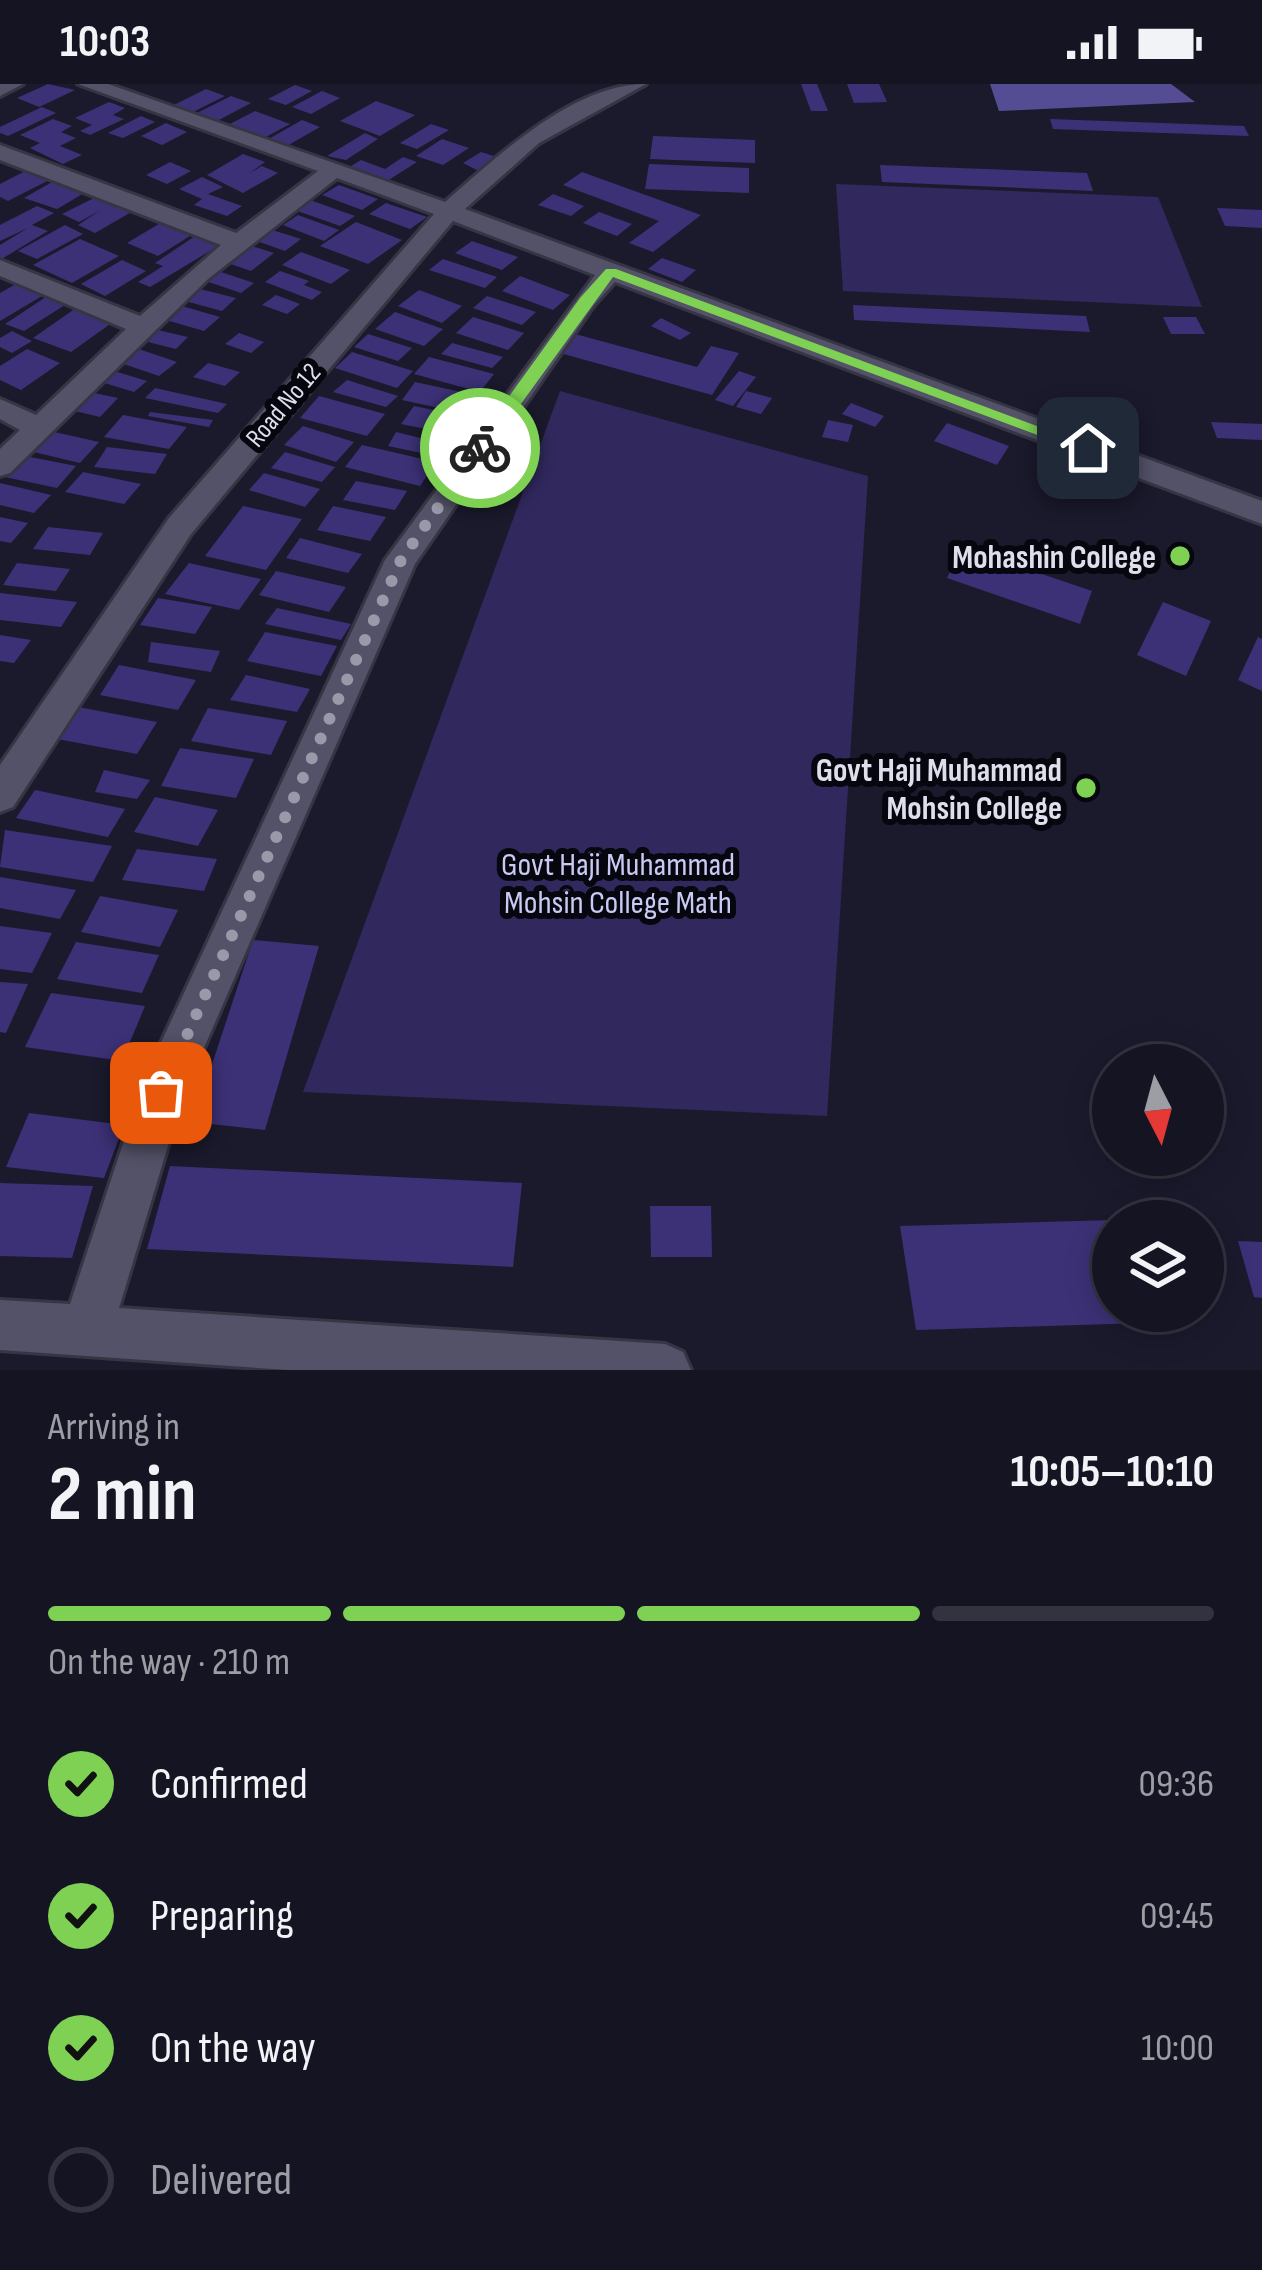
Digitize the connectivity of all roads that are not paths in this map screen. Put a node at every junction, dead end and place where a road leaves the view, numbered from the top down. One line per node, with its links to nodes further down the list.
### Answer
1 (13, 84): 4 (street)
2 (88, 84): 6 (street)
3 (636, 84): 7 (street, Road No 12)
4 (0, 90)
5 (0, 152): 8 (street)
6 (334, 170): 7 (street); 8 (street)
7 (448, 212): 10 (street); 16 (street, Road No 12)
8 (239, 243): 11 (street)
9 (0, 267): 11 (street)
10 (611, 272): 15 (street); 18 (street)
11 (143, 327): 13 (street)
12 (0, 408): 13 (street)
13 (38, 427): 14 (street)
14 (0, 466)
15 (1262, 513)
16 (0, 796)
17 (0, 1325): 18 (street)
18 (87, 1330): 19 (street)
19 (305, 1358): 20 (street)
20 (665, 1370)

